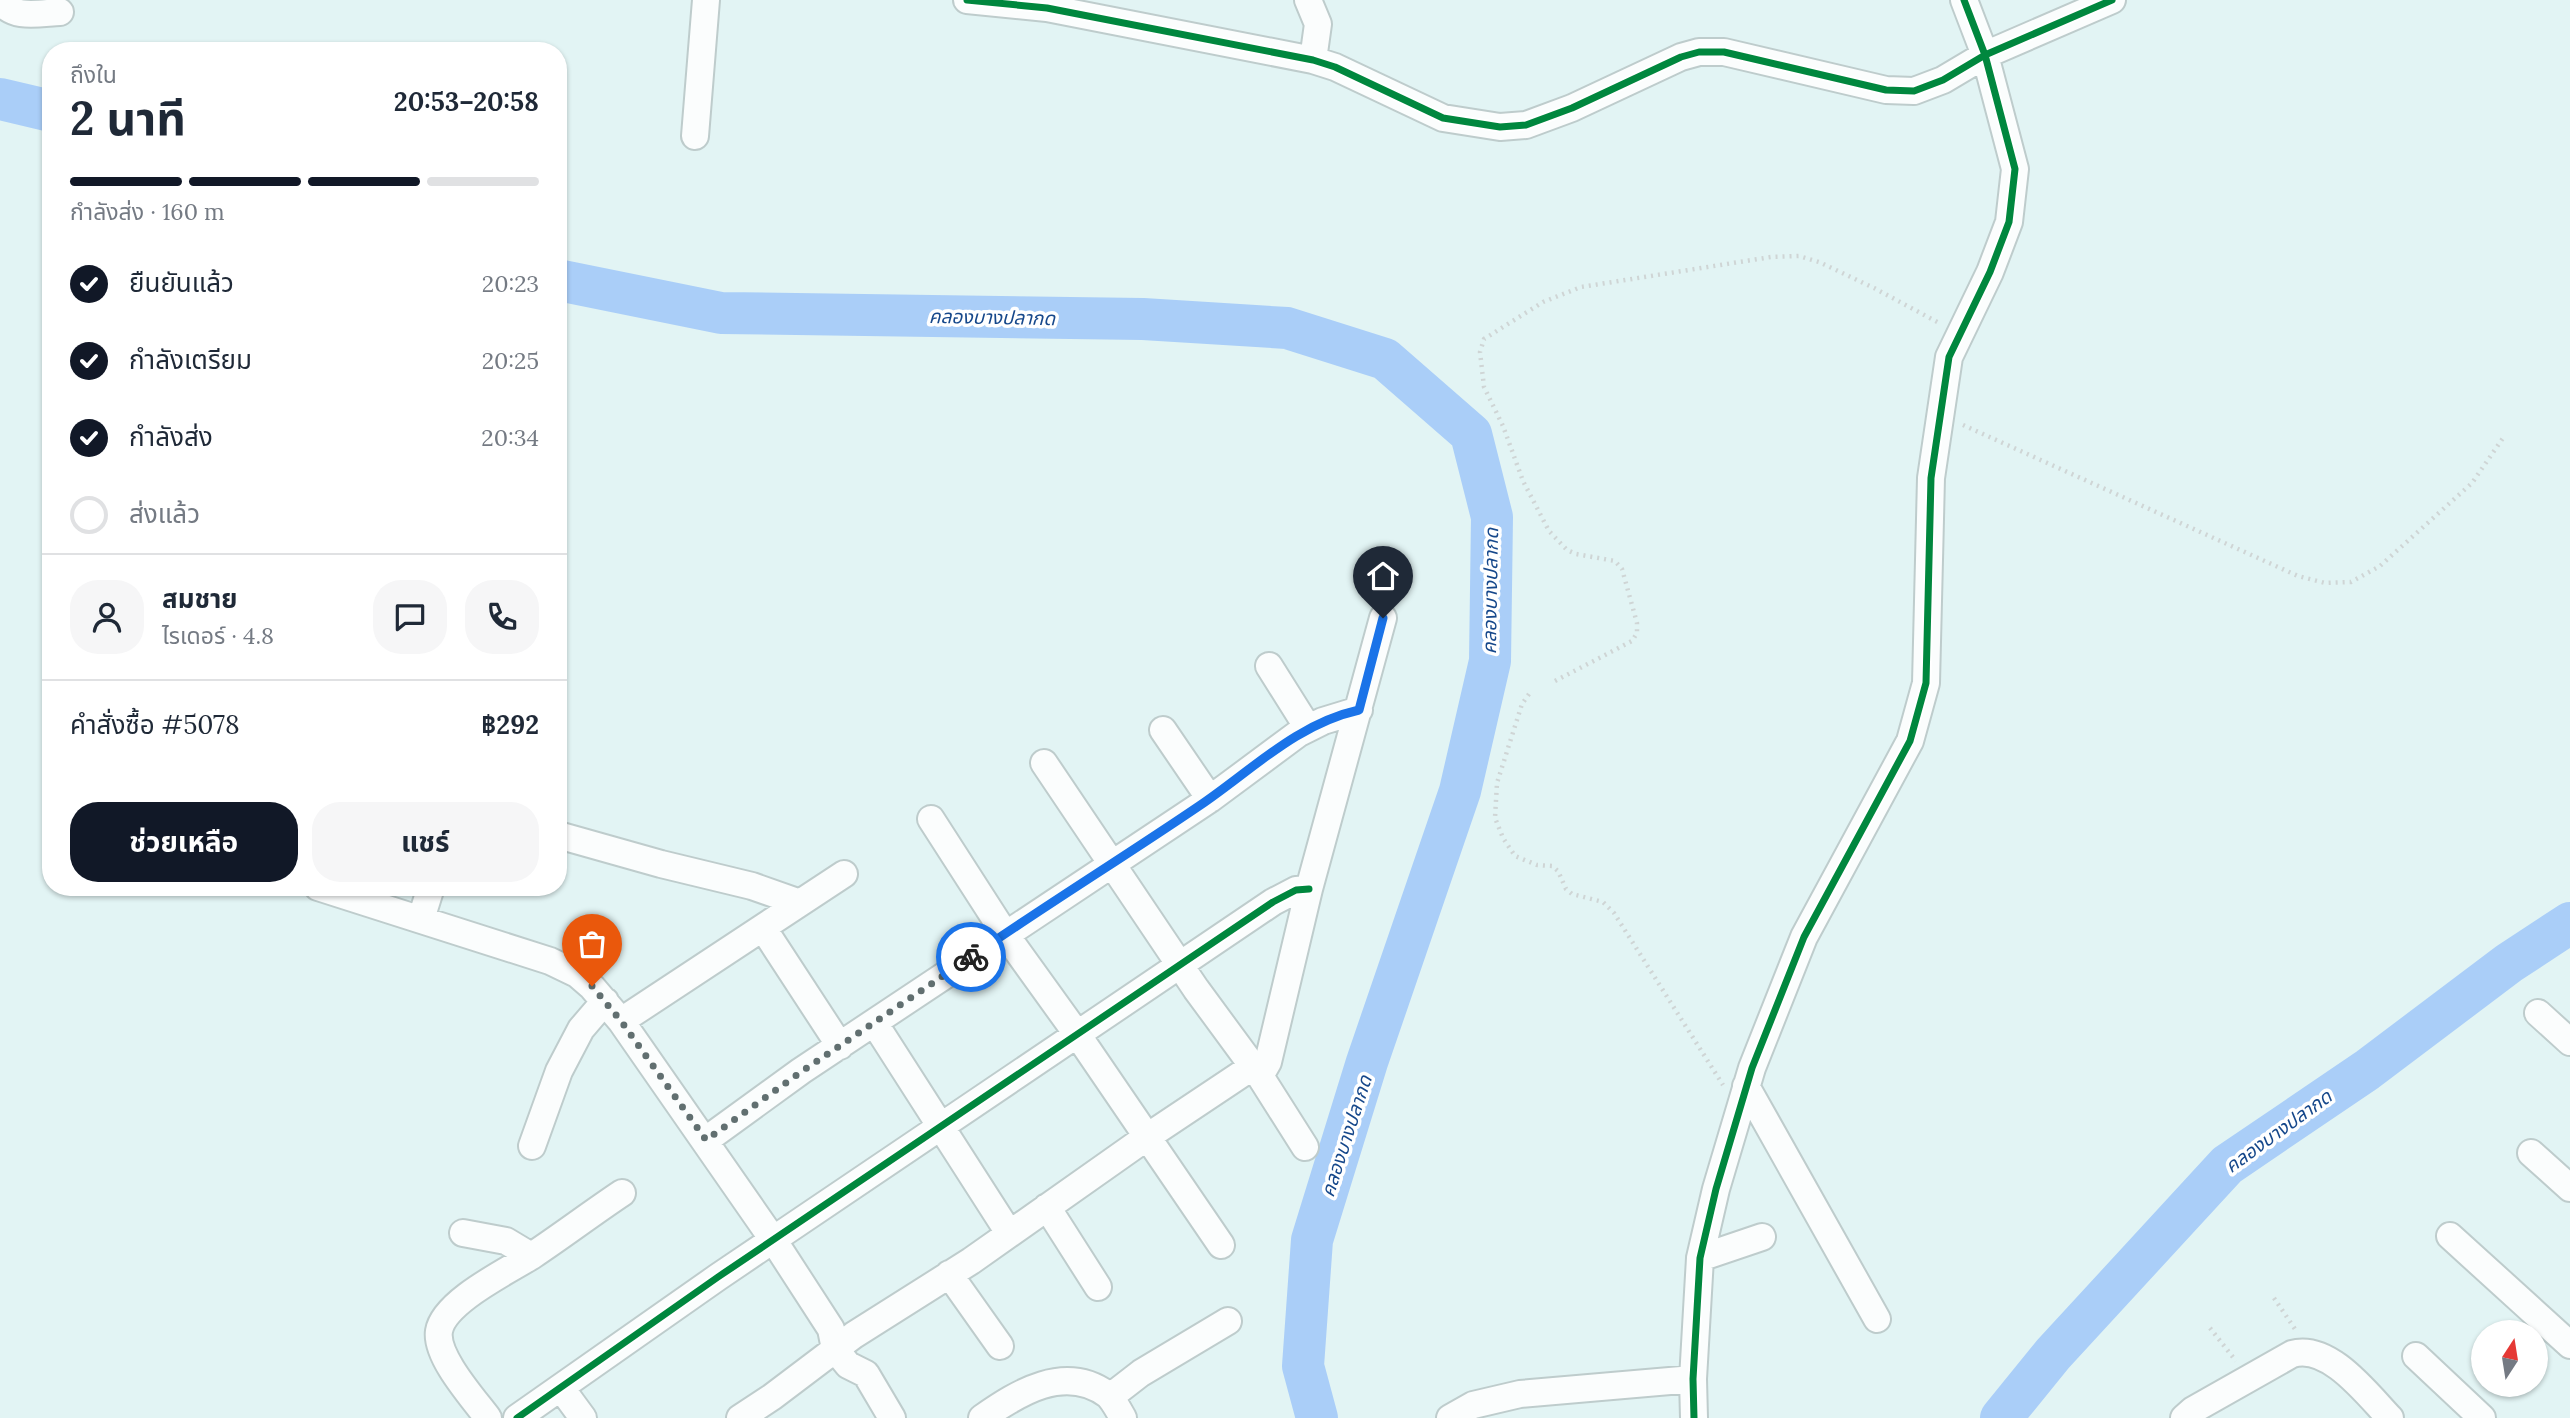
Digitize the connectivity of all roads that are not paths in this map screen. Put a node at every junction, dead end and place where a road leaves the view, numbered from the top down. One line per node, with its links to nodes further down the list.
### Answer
1 (0, 0): 7 (street)
2 (706, 0): 10 (street)
3 (967, 0): 9 (street)
4 (1308, 0): 9 (street)
5 (1964, 0): 8 (street)
6 (2112, 0): 8 (street)
7 (60, 12)
8 (1985, 55): 9 (street); 37 (street)
9 (1313, 60)
10 (695, 136)
11 (1383, 618): 13 (street)
12 (1269, 666): 14 (street)
13 (1359, 710): 14 (street); 22 (street)
14 (1308, 728): 17 (street)
15 (1163, 730): 17 (street)
16 (1044, 763): 20 (street)
17 (1210, 799): 20 (street)
18 (931, 819): 28 (street)
19 (567, 837): 25 (street)
20 (1111, 864): 28 (street); 29 (street)
21 (844, 874): 25 (street)
22 (1309, 889): 29 (street); 36 (street)
23 (347, 896): 26 (street)
24 (428, 896): 26 (street)
25 (800, 903): 27 (street)
26 (421, 919): 30 (street)
27 (763, 928): 30 (street); 35 (street)
28 (1004, 934): 32 (street); 33 (street)
29 (1180, 965): 33 (street); 36 (street)
30 (613, 1011): 40 (street); 41 (street)
31 (2538, 1013): 34 (street)
32 (875, 1024): 35 (street); 38 (street)
33 (1077, 1034): 38 (street); 39 (street)
34 (2570, 1042)
35 (840, 1046): 40 (street)
36 (1256, 1071): 39 (street); 42 (street)
37 (1743, 1098): 54 (street); 57 (street)
38 (940, 1128): 48 (street); 51 (street)
39 (1147, 1137): 46 (street); 52 (street)
40 (706, 1140): 51 (street)
41 (532, 1146)
42 (1305, 1147)
43 (2531, 1153): 44 (street)
44 (2570, 1188)
45 (622, 1193): 53 (street)
46 (1048, 1207): 48 (street); 56 (street)
47 (463, 1233): 53 (street)
48 (1009, 1233): 55 (street)
49 (2450, 1236): 60 (street)
50 (1762, 1237): 54 (street)
51 (774, 1241): 59 (street); 64 (street)
52 (1221, 1245)
53 (531, 1256): 66 (street)
54 (1700, 1258): 63 (street)
55 (949, 1274): 59 (street); 61 (street)
56 (1098, 1287)
57 (1877, 1319)
58 (1228, 1321): 65 (street)
59 (840, 1338): 69 (street); 70 (street)
60 (2570, 1345)
61 (1000, 1346)
62 (2416, 1356): 76 (street)
63 (1693, 1379): 72 (street); 73 (street)
64 (561, 1388): 67 (street); 68 (street)
65 (1116, 1407): 71 (street)
66 (488, 1418)
67 (517, 1418)
68 (583, 1418)
69 (740, 1418)
70 (892, 1418)
71 (982, 1418)
72 (1450, 1418)
73 (1694, 1418)
74 (2184, 1418): 75 (street)
75 (2390, 1418)
76 (2482, 1418)

